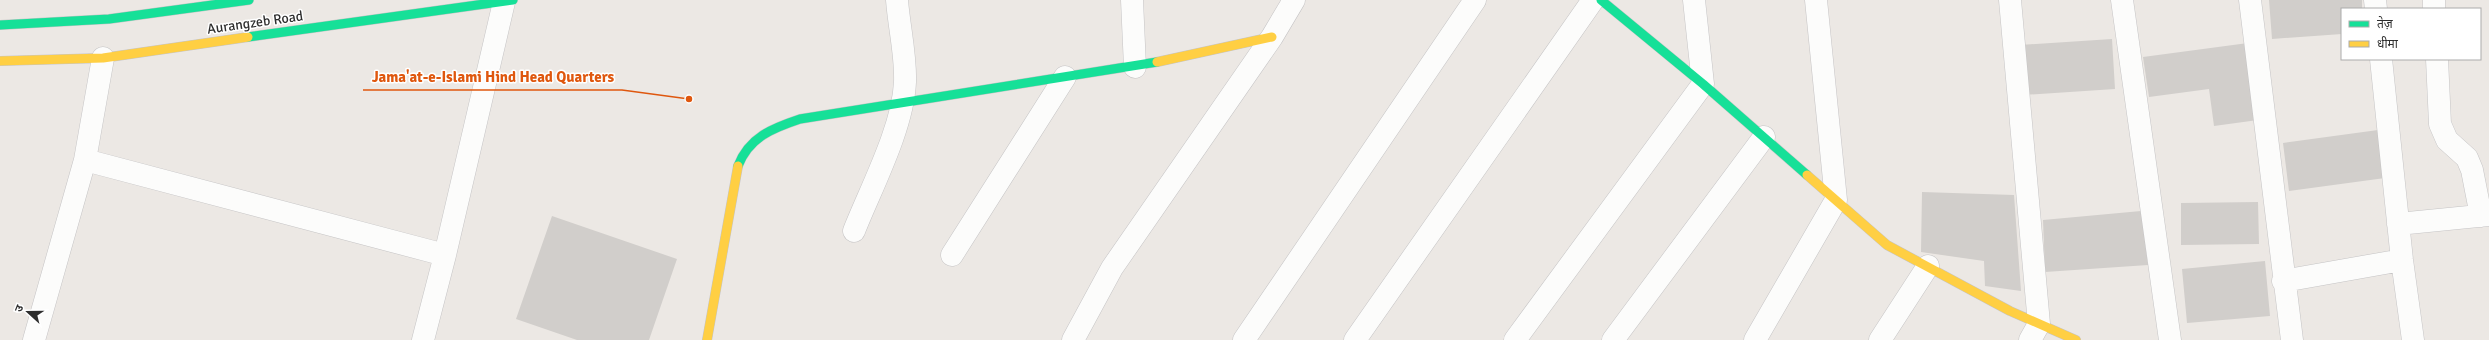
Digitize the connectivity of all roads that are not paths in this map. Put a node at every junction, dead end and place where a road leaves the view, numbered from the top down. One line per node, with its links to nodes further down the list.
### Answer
1 (249, 0): 14 (street, Aurangzeb Road)
2 (897, 0): 23 (street)
3 (1132, 0): 20 (street)
4 (1294, 0): 15 (street)
5 (1475, 0): 40 (street)
6 (1594, 0): 41 (street)
7 (1602, 0): 22 (street)
8 (1694, 0): 22 (street)
9 (1816, 0): 26 (street)
10 (2010, 0): 35 (street)
11 (2122, 0): 47 (street)
12 (2250, 0): 34 (street)
13 (509, 1): 16 (street, Aurangzeb Road); 30 (street)
14 (0, 25)
15 (1272, 37): 20 (street); 39 (street)
16 (103, 58): 19 (street, Aurangzeb Road); 25 (street)
17 (2381, 60): 28 (street)
18 (2437, 60): 27 (street)
19 (0, 61)
20 (1135, 66): 21 (street)
21 (1065, 77): 23 (street); 31 (street)
22 (1703, 84): 24 (street); 42 (street)
23 (903, 103): 29 (street); 38 (street)
24 (1764, 137): 26 (street); 43 (street)
25 (85, 160): 30 (street); 36 (street)
26 (1836, 200): 33 (street); 44 (street)
27 (2485, 215): 28 (street)
28 (2398, 224): 32 (street)
29 (854, 231)
30 (445, 255): 37 (street)
31 (952, 255)
32 (2402, 260): 34 (street); 49 (street)
33 (1928, 266): 35 (street); 45 (street)
34 (2283, 281): 48 (street)
35 (2035, 332): 46 (street)
36 (34, 340)
37 (423, 340)
38 (707, 340)
39 (1073, 340)
40 (1244, 340)
41 (1354, 340)
42 (1515, 340)
43 (1613, 340)
44 (1754, 340)
45 (1880, 340)
46 (2076, 340)
47 (2170, 340)
48 (2292, 340)
49 (2413, 340)

